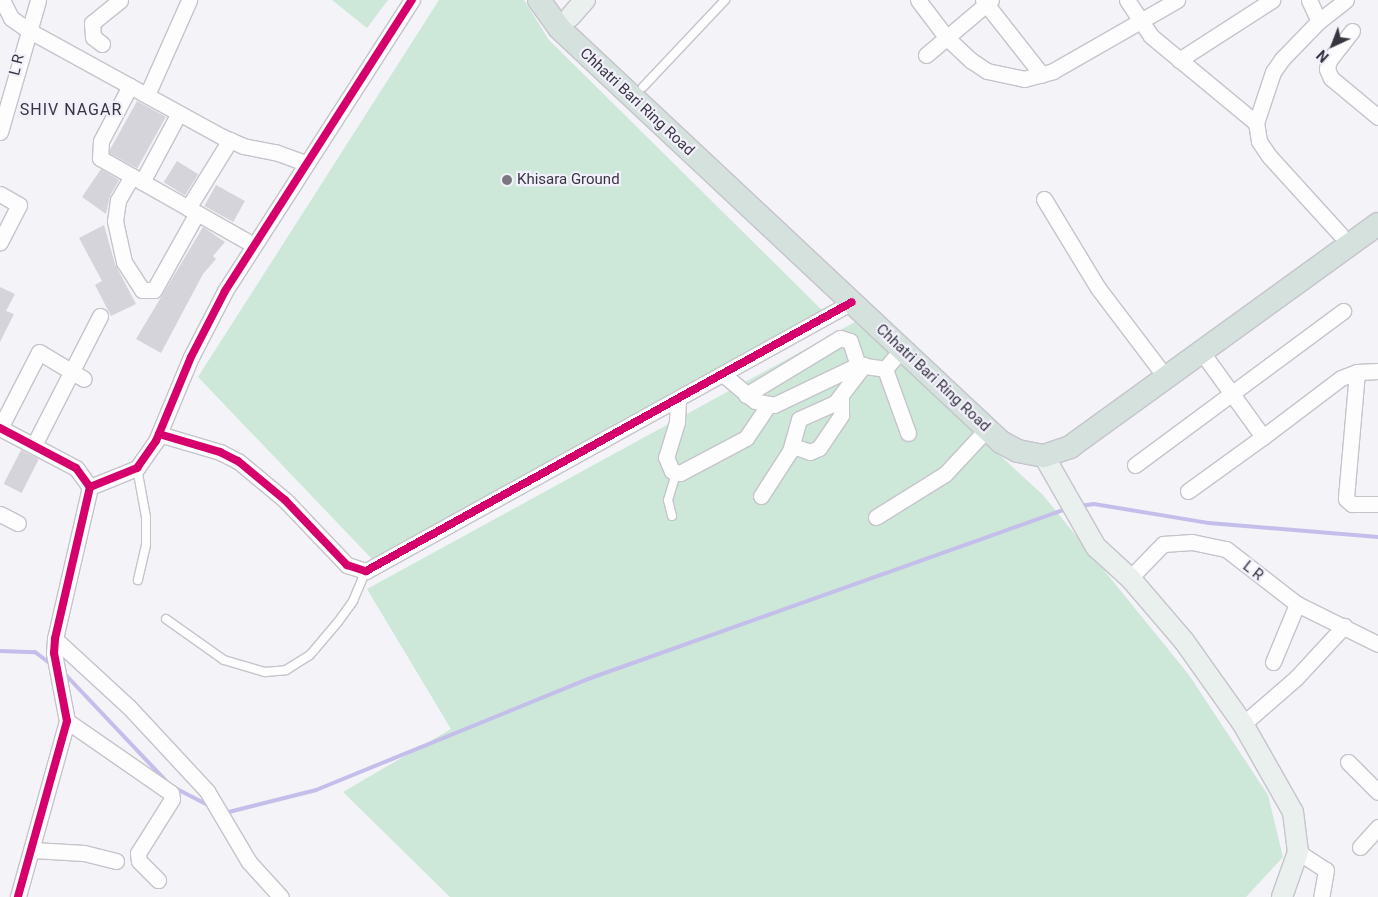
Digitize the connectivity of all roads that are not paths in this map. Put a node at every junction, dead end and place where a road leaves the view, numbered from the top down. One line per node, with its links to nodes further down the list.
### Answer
1 (38, 0): 19 (street, L R)
2 (120, 0): 22 (street)
3 (188, 0): 28 (street)
4 (412, 0): 34 (street)
5 (539, 0): 44 (main road, Chhatri Bari Ring Road)
6 (585, 0): 15 (street)
7 (725, 0): 27 (lane)
8 (918, 0): 21 (street)
9 (1127, 0): 17 (street)
10 (1177, 0): 17 (street)
11 (1272, 0): 24 (street)
12 (1309, 0): 18 (street)
13 (1346, 0): 18 (street)
14 (987, 1): 21 (street); 25 (street)
15 (563, 9): 27 (main road, Chhatri Bari Ring Road)
16 (3, 11): 19 (street)
17 (1140, 21): 24 (street); 25 (street)
18 (1319, 21): 31 (street)
19 (28, 30): 26 (street); 32 (street, L R)
20 (1352, 31): 30 (street)
21 (947, 38): 23 (street); 25 (street)
22 (102, 44)
23 (926, 54)
24 (1179, 60): 31 (street)
25 (1042, 75)
26 (130, 86): 28 (street); 35 (street)
27 (643, 87): 52 (main road, Chhatri Bari Ring Road)
28 (147, 95): 29 (street)
29 (179, 113): 33 (street); 35 (street)
30 (1378, 117)
31 (1256, 123): 41 (street)
32 (0, 132)
33 (230, 140): 34 (street); 39 (street)
34 (306, 163): 43 (street)
35 (137, 179): 39 (street); 39 (street)
36 (0, 194): 42 (street)
37 (1044, 199): 52 (street)
38 (1378, 209): 41 (main road, Chhatri Bari Ring Road)
39 (193, 211): 43 (street)
40 (1378, 224): 49 (main road, Chhatri Bari Ring Road)
41 (1340, 234): 52 (main road, Chhatri Bari Ring Road)
42 (0, 242)
43 (254, 246): 66 (street)
44 (852, 302): 47 (street); 48 (main road, Chhatri Bari Ring Road)
45 (1343, 311): 58 (street)
46 (100, 316): 56 (street)
47 (787, 339): 50 (street); 57 (street)
48 (902, 349): 53 (street); 64 (main road, Chhatri Bari Ring Road)
49 (1201, 351): 58 (street); 70 (main road, Chhatri Bari Ring Road)
50 (803, 362): 51 (street); 59 (street)
51 (861, 365): 53 (street); 60 (street); 62 (street)
52 (1158, 367)
53 (884, 369): 65 (street)
54 (1378, 371): 55 (street)
55 (1357, 372): 67 (street); 77 (street)
56 (78, 375): 63 (street); 68 (street)
57 (724, 375): 59 (street); 61 (street)
58 (1231, 390): 67 (street); 71 (street)
59 (746, 395): 62 (street)
60 (841, 398): 69 (street); 69 (street)
61 (678, 400): 73 (street); 82 (street)
62 (769, 404): 73 (street)
63 (0, 428): 68 (street)
64 (987, 429): 70 (main road, Chhatri Bari Ring Road); 80 (street)
65 (908, 432)
66 (159, 434): 72 (street); 82 (street)
67 (1263, 437): 75 (street)
68 (34, 445): 74 (street)
69 (793, 446): 76 (street)
70 (1044, 456): 83 (street)
71 (1135, 465)
72 (137, 468): 74 (street); 84 (lane)
73 (676, 473): 79 (lane)
74 (90, 487): 89 (street)
75 (1188, 491)
76 (761, 496)
77 (1378, 504)
78 (0, 514): 81 (street)
79 (672, 516)
80 (876, 517)
81 (18, 523)
82 (366, 571): 86 (lane)
83 (1130, 578): 85 (street, L R); 92 (street)
84 (138, 580)
85 (1297, 604): 87 (street, L R); 90 (street)
86 (166, 619)
87 (1344, 626): 88 (street, L R); 92 (street)
88 (1378, 644)
89 (54, 646): 91 (street); 102 (street)
90 (1273, 662)
91 (67, 721): 97 (street); 100 (street)
92 (1244, 724): 98 (street)
93 (1348, 762): 94 (street)
94 (1378, 792)
95 (1378, 827): 96 (street)
96 (1360, 847)
97 (33, 850): 99 (street); 101 (street)
98 (1298, 852): 103 (street); 104 (street)
99 (116, 861)
100 (158, 880)
101 (18, 897)
102 (281, 897)
103 (1282, 897)
104 (1321, 897)

